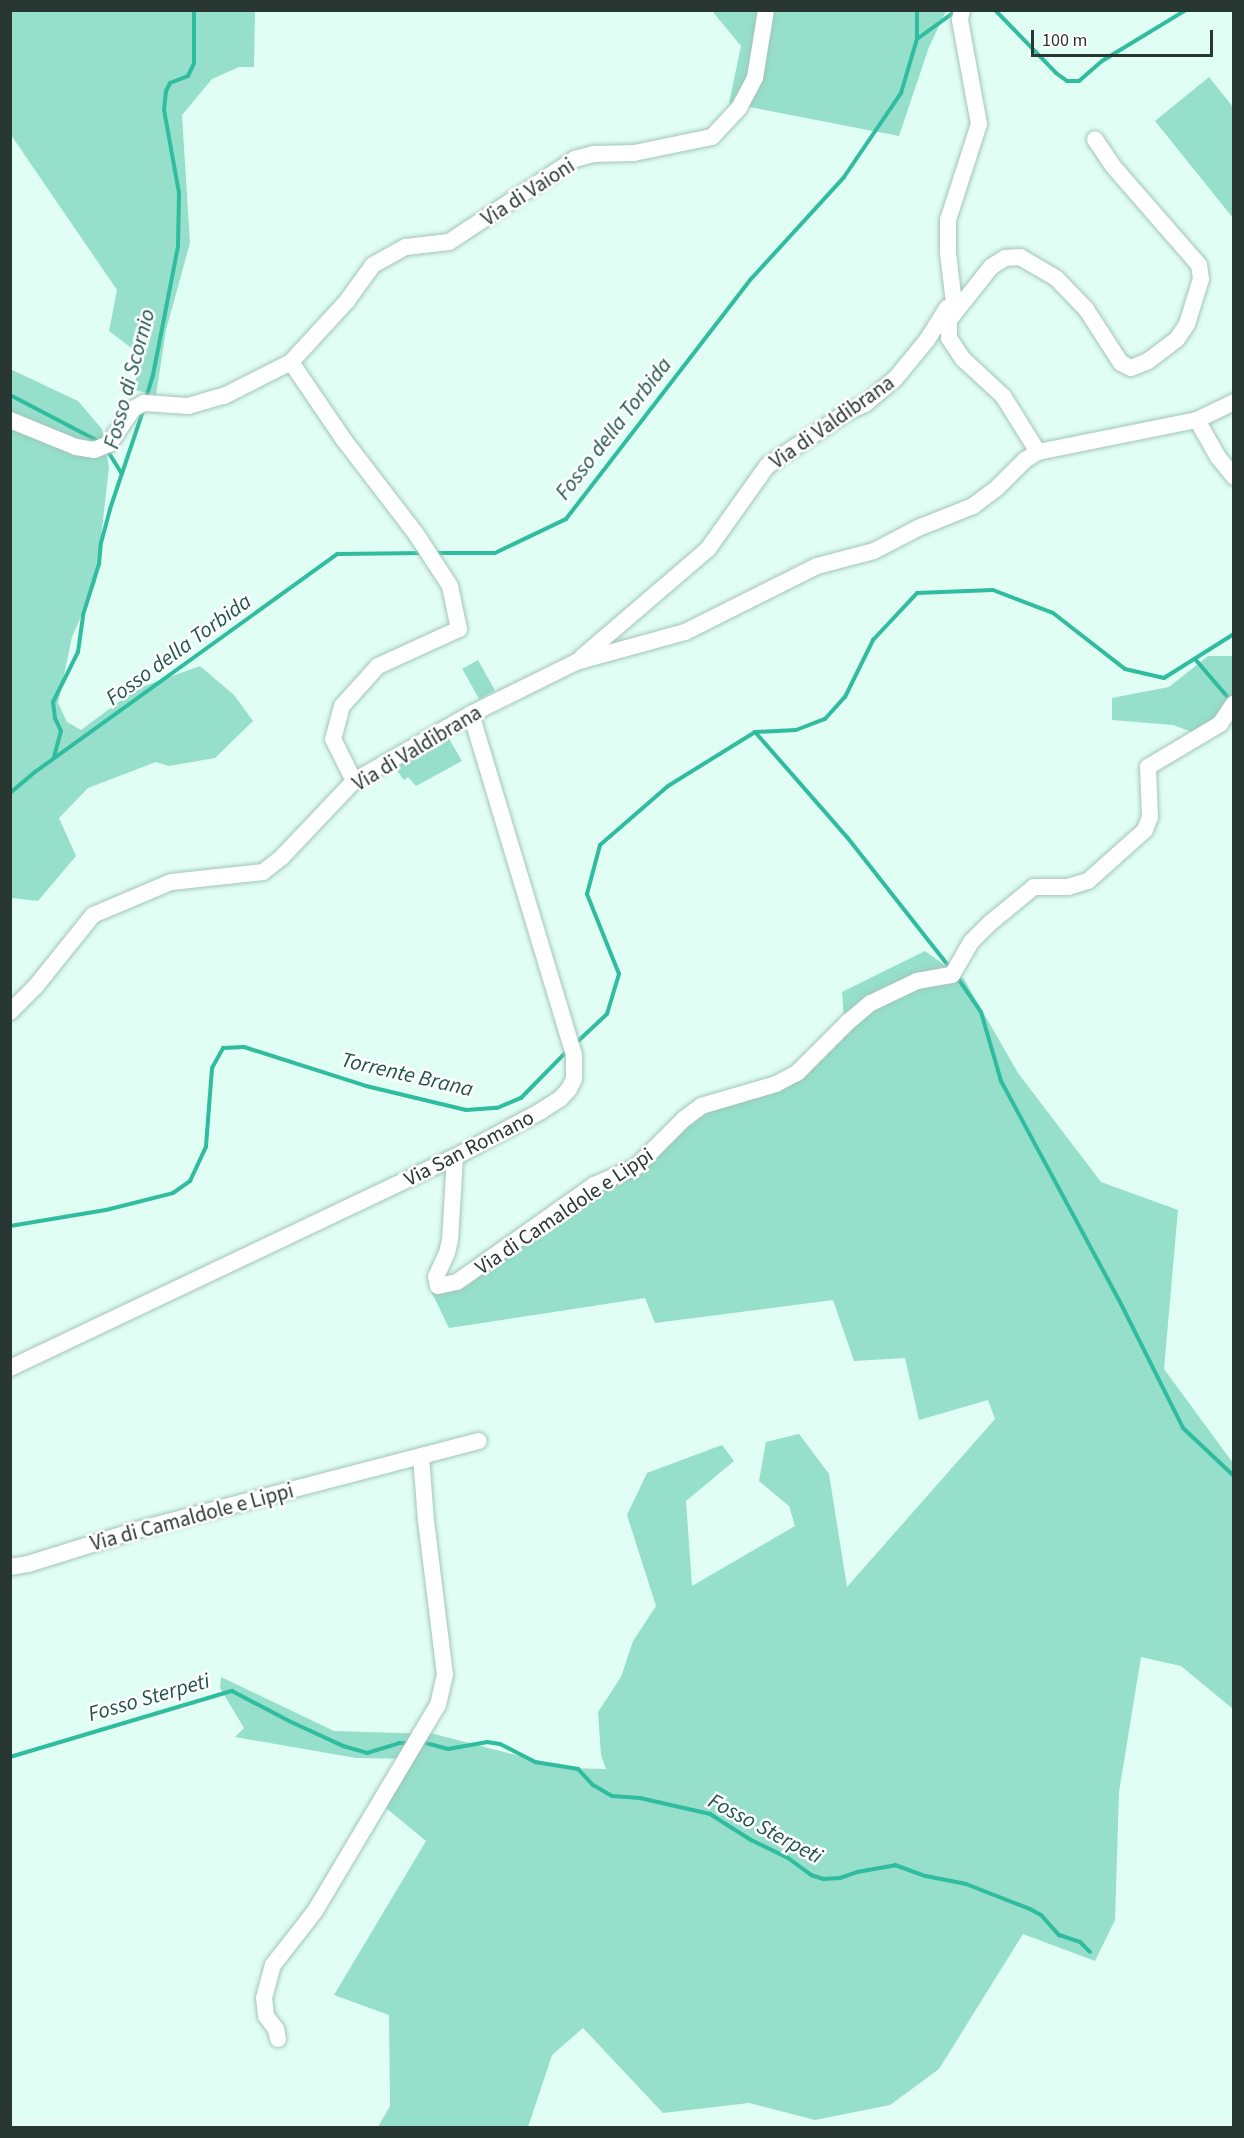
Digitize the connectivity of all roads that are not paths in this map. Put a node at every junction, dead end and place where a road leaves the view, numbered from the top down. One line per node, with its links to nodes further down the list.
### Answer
1 (766, 10): 5 (street, Via di Vaioni)
2 (962, 10): 4 (street)
3 (1095, 139): 4 (street, Via di Valdibrana)
4 (954, 305): 9 (street); 11 (street, Via di Valdibrana)
5 (291, 362): 7 (street, Via di Vaioni); 14 (street)
6 (1233, 402): 8 (street, Via di Valdibrana)
7 (10, 420)
8 (1197, 420): 9 (street, Via di Valdibrana); 10 (street)
9 (1038, 452): 11 (street, Via di Valdibrana)
10 (1233, 477)
11 (576, 662): 13 (street, Via di Valdibrana)
12 (1233, 703): 16 (street, Via di Camaldole e Lippi)
13 (471, 714): 14 (street, Via di Valdibrana); 16 (street, Via San Romano)
14 (354, 781): 15 (street, Via di Valdibrana)
15 (10, 1012)
16 (454, 1158): 17 (street, Via San Romano)
17 (10, 1368)
18 (479, 1442): 19 (street, Via di Camaldole e Lippi)
19 (421, 1456): 20 (street, Via di Camaldole e Lippi); 21 (street)
20 (10, 1567)
21 (278, 2039)

